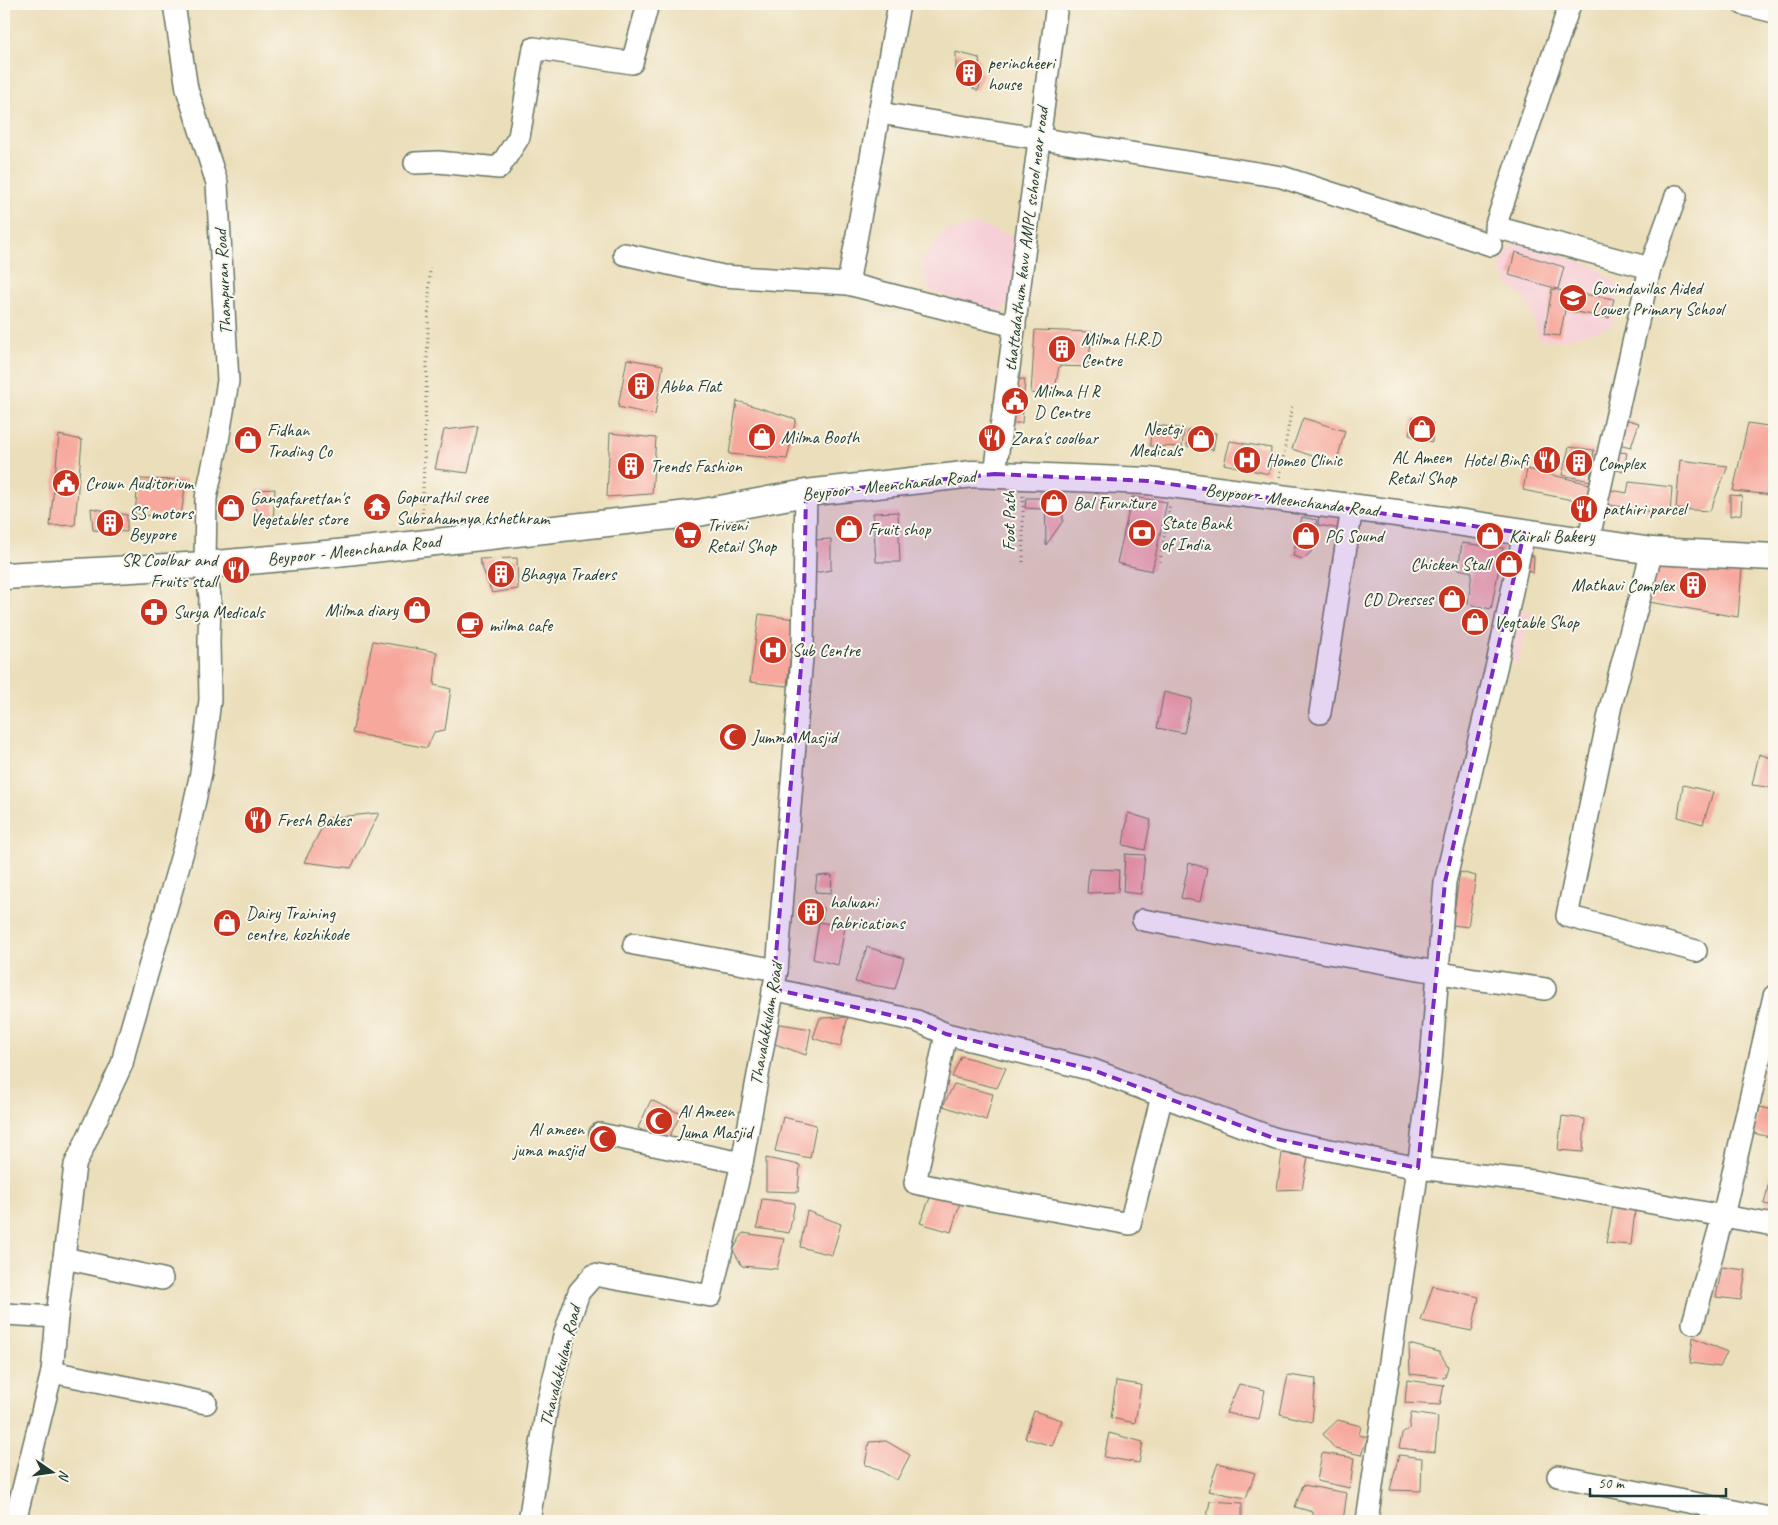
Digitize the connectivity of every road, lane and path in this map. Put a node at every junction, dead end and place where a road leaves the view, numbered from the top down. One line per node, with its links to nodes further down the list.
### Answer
1 (174, 4): 31 (street, Thampuran Road)
2 (648, 4): 10 (street)
3 (898, 4): 8 (street)
4 (1057, 4): 9 (street, thattadathum kavu AMPL school near road)
5 (1570, 4): 15 (street)
6 (1743, 4): 7 (street)
7 (1774, 12)
8 (879, 113): 9 (street); 16 (street)
9 (1039, 139): 12 (street); 17 (street, thattadathum kavu AMPL school near road)
10 (415, 163)
11 (1676, 196): 15 (street)
12 (1491, 245)
13 (624, 254): 16 (street)
14 (430, 268): 27 (path)
15 (1650, 268): 26 (street)
16 (848, 284): 17 (street)
17 (1015, 326): 19 (street, thattadathum kavu AMPL school near road)
18 (1292, 405): 23 (path)
19 (995, 474): 20 (main road, Beypoor - Meenchanda Road); 22 (main road, Beypoor - Meenchanda Road)
20 (1022, 476): 21 (main road, Beypoor - Meenchanda Road); 32 (path, Foot Path)
21 (1174, 484): 23 (main road, Beypoor - Meenchanda Road); 30 (path)
22 (806, 493): 27 (main road, Beypoor - Meenchanda Road); 39 (street, Thavalakkulam Road)
23 (1277, 498): 24 (main road, Beypoor - Meenchanda Road)
24 (1352, 508): 25 (main road, Beypoor - Meenchanda Road); 34 (street)
25 (1524, 533): 26 (main road, Beypoor - Meenchanda Road); 38 (street)
26 (1588, 542): 28 (main road, Beypoor - Meenchanda Road)
27 (421, 544): 31 (main road, Beypoor - Meenchanda Road)
28 (1652, 551): 29 (main road, Beypoor - Meenchanda Road); 37 (street)
29 (1774, 557)
30 (1160, 562)
31 (205, 564): 33 (main road, Beypoor - Meenchanda Road); 49 (street, Thampuran Road)
32 (1023, 566)
33 (4, 576)
34 (1320, 713)
35 (1143, 920): 38 (street)
36 (634, 944): 39 (street)
37 (1696, 950)
38 (1438, 972): 40 (street); 46 (street)
39 (775, 980): 42 (street); 45 (street, Thavalakkulam Road)
40 (1545, 989)
41 (1774, 996): 47 (street)
42 (946, 1034): 43 (street); 43 (street)
43 (1162, 1096): 46 (street)
44 (600, 1134): 45 (street)
45 (742, 1163): 59 (street, Thavalakkulam Road)
46 (1418, 1168): 47 (street); 60 (street)
47 (1723, 1216): 48 (street); 53 (street)
48 (1774, 1225)
49 (64, 1258): 50 (street); 52 (street, Thampuran Road)
50 (162, 1279)
51 (4, 1314): 52 (street)
52 (57, 1317): 54 (street, Thampuran Road)
53 (1693, 1324)
54 (52, 1372): 55 (street); 58 (street, Thampuran Road)
55 (206, 1403)
56 (1558, 1476): 57 (street)
57 (1774, 1519)
58 (15, 1521)
59 (529, 1521)
60 (1367, 1521)

